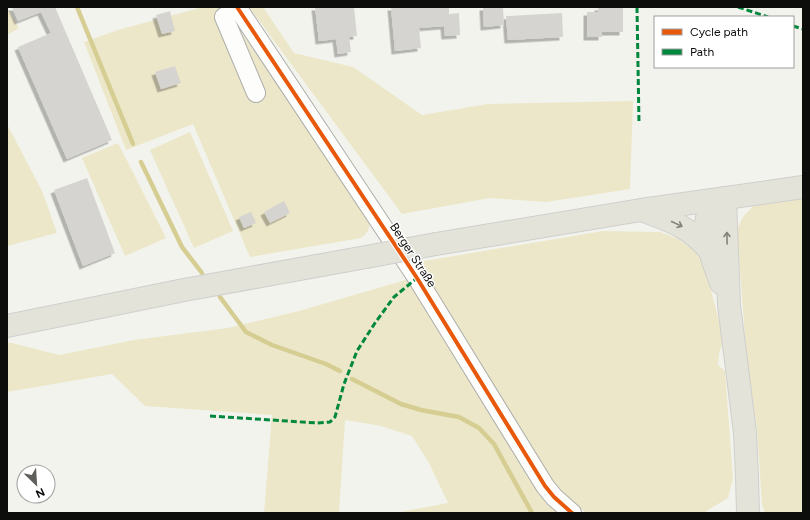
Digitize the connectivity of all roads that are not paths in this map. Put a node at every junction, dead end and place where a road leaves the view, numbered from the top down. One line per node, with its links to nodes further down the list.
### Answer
1 (237, 7): 2 (street); 9 (street, Berger Straße)
2 (256, 93)
3 (803, 187): 4 (main road)
4 (725, 198): 5 (main road); 6 (main road); 7 (main road, one-way to 4)
5 (641, 210): 6 (main road, one-way to 6); 8 (main road, bridge)
6 (711, 252): 7 (main road)
7 (729, 305): 10 (main road)
8 (7, 326)
9 (572, 513)
10 (748, 513)

